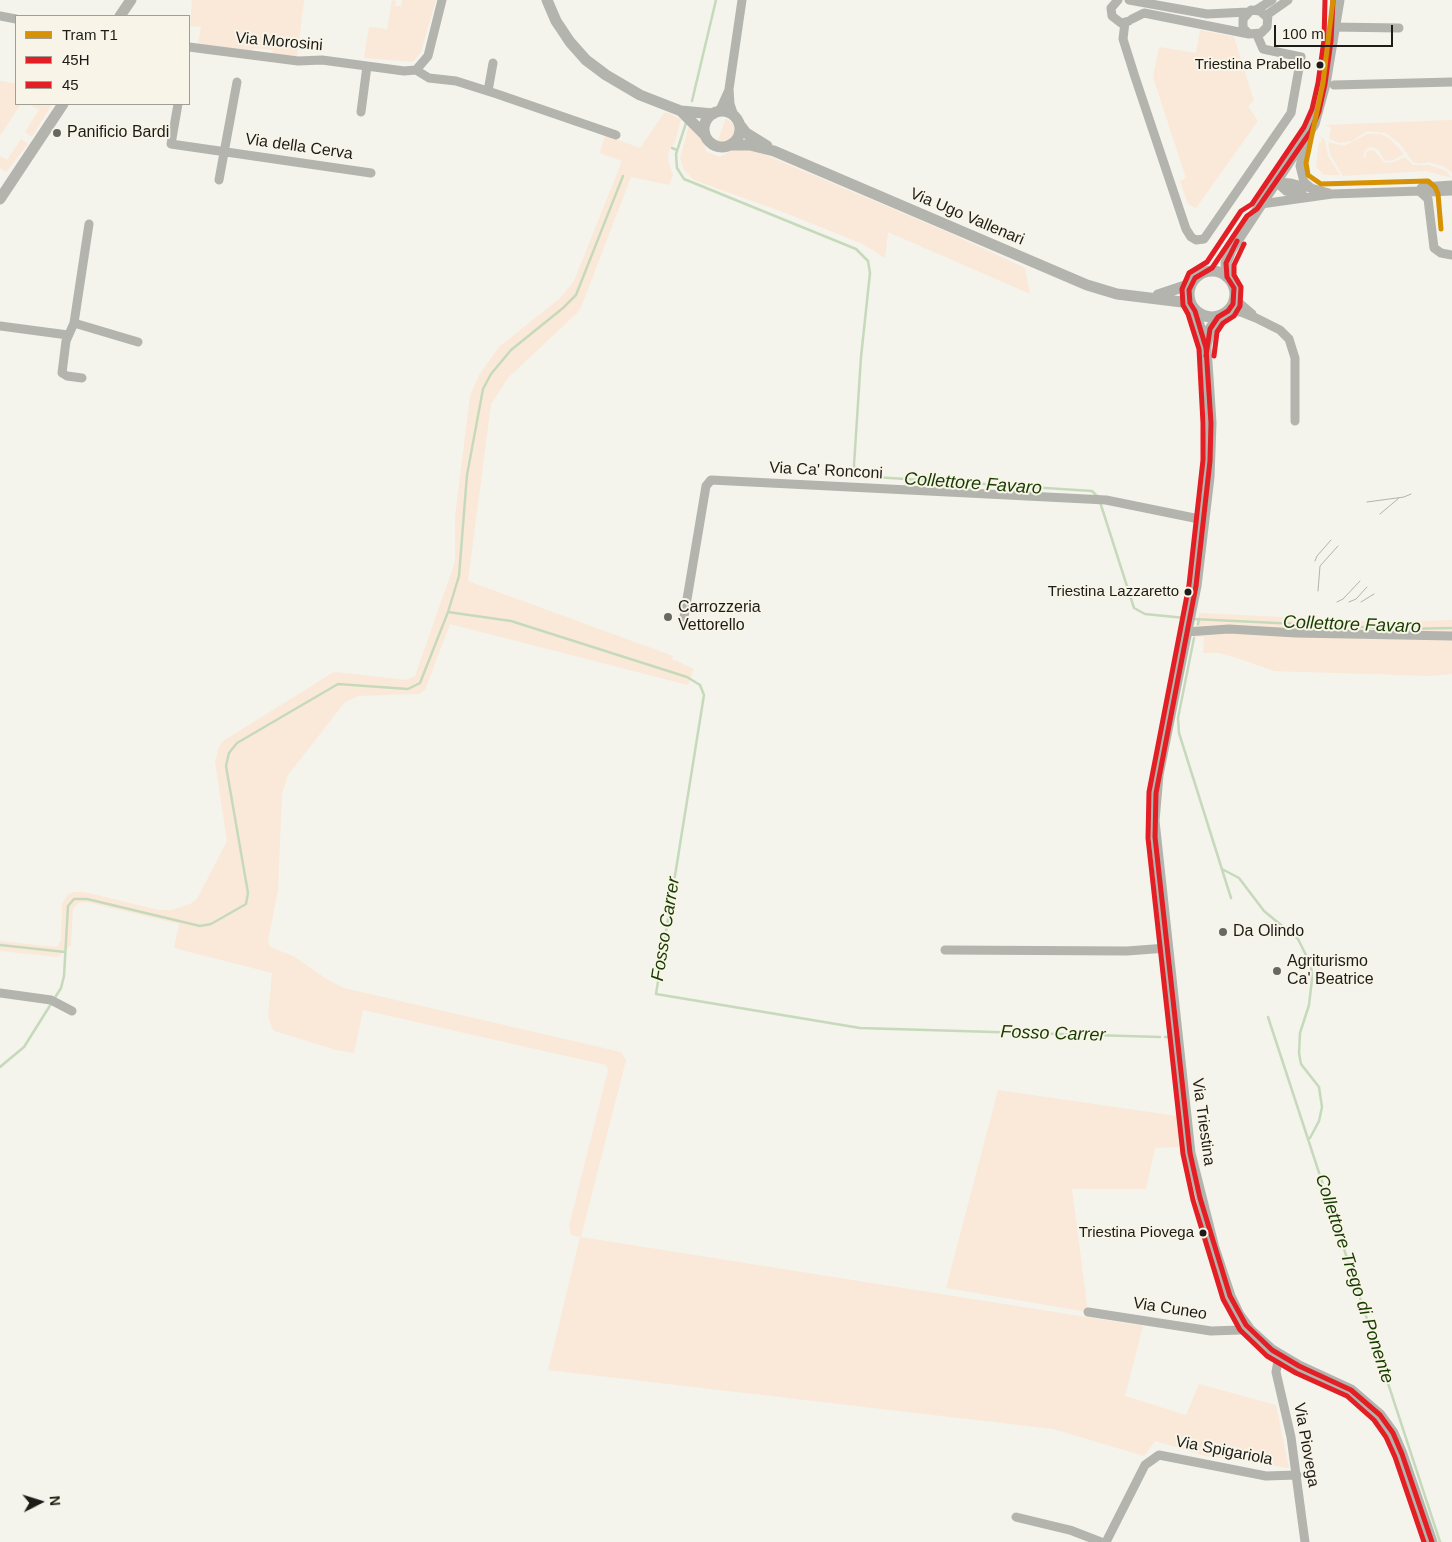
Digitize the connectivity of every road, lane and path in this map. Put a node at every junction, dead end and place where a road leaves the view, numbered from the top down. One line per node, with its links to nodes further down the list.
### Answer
1 (131, 0): 11 (street)
2 (442, 0): 22 (street)
3 (547, 0): 30 (street, Via Ugo Vallenari)
4 (742, 0): 26 (street)
5 (1116, 0): 15 (street)
6 (1128, 0): 10 (street); 15 (street)
7 (1272, 0): 10 (street)
8 (1288, 0): 13 (street)
9 (1336, 2): 16 (street)
10 (1252, 11): 13 (street); 18 (street)
11 (121, 15)
12 (0, 16): 14 (street)
13 (1267, 17): 18 (street)
14 (15, 19)
15 (1128, 20): 18 (street); 18 (street)
16 (1333, 27): 17 (street); 34 (street)
17 (1399, 28)
18 (1253, 34)
19 (190, 47): 21 (street, Via Morosini)
20 (493, 63): 27 (street)
21 (367, 66): 22 (street, Via Morosini); 31 (street)
22 (418, 69): 27 (street, Via Morosini)
23 (237, 82): 38 (street, Via della Cerva)
24 (1452, 82): 25 (street)
25 (1334, 85)
26 (729, 89): 32 (street); 33 (street)
27 (488, 91): 35 (street, Via Morosini)
28 (62, 105): 47 (street)
29 (178, 105): 38 (street, Via della Cerva)
30 (681, 111): 32 (street, Via Ugo Vallenari); 36 (street, Via Ugo Vallenari)
31 (361, 112)
32 (716, 113): 33 (street, Via Ugo Vallenari); 36 (street)
33 (737, 121): 37 (street); 39 (street, Via Ugo Vallenari)
34 (1311, 131): 42 (street); 45 (street)
35 (616, 135)
36 (705, 135): 37 (street, Via Ugo Vallenari)
37 (731, 145): 39 (street, Via Ugo Vallenari)
38 (224, 151): 40 (street, Via della Cerva); 41 (street, Via della Cerva)
39 (774, 151): 55 (street, Via Ugo Vallenari)
40 (371, 173)
41 (219, 180)
42 (1276, 182): 45 (street); 48 (street)
43 (1452, 185): 46 (street)
44 (1452, 191): 46 (street)
45 (1313, 192): 46 (street); 48 (street)
46 (1421, 192): 50 (street)
47 (0, 199)
48 (1259, 206): 51 (street); 52 (street)
49 (89, 224): 59 (street)
50 (1452, 255)
51 (1206, 272): 52 (street); 53 (street)
52 (1227, 277): 54 (street)
53 (1191, 284): 55 (street, Via Ugo Vallenari); 56 (street)
54 (1235, 295): 57 (street); 58 (street)
55 (1152, 297): 56 (street, Via Ugo Vallenari)
56 (1193, 307): 57 (street); 63 (street, Via Triestina)
57 (1223, 314): 58 (street); 63 (street, Via Triestina)
58 (1256, 318): 65 (street)
59 (74, 324): 61 (street); 62 (street)
60 (0, 326): 61 (street)
61 (68, 335): 64 (street)
62 (138, 342)
63 (1206, 348): 66 (street, Via Triestina)
64 (82, 378)
65 (1295, 421)
66 (1204, 520): 67 (street, Via Ca' Ronconi); 68 (street, Via Triestina)
67 (683, 623)
68 (1187, 630): 69 (street); 70 (street, Via Triestina)
69 (1452, 636)
70 (1167, 948): 71 (street); 75 (street, Via Triestina)
71 (945, 950)
72 (0, 993): 73 (street)
73 (72, 1010)
74 (1088, 1312): 75 (street, Via Cuneo)
75 (1246, 1325): 76 (street, Via Triestina)
76 (1279, 1355): 77 (street, Via Piovega); 82 (street, Via Triestina)
77 (1297, 1475): 80 (street, Via Spigariola); 81 (street, Via Piovega)
78 (1016, 1517): 79 (street)
79 (1101, 1542)
80 (1106, 1542)
81 (1305, 1542)
82 (1432, 1542)

